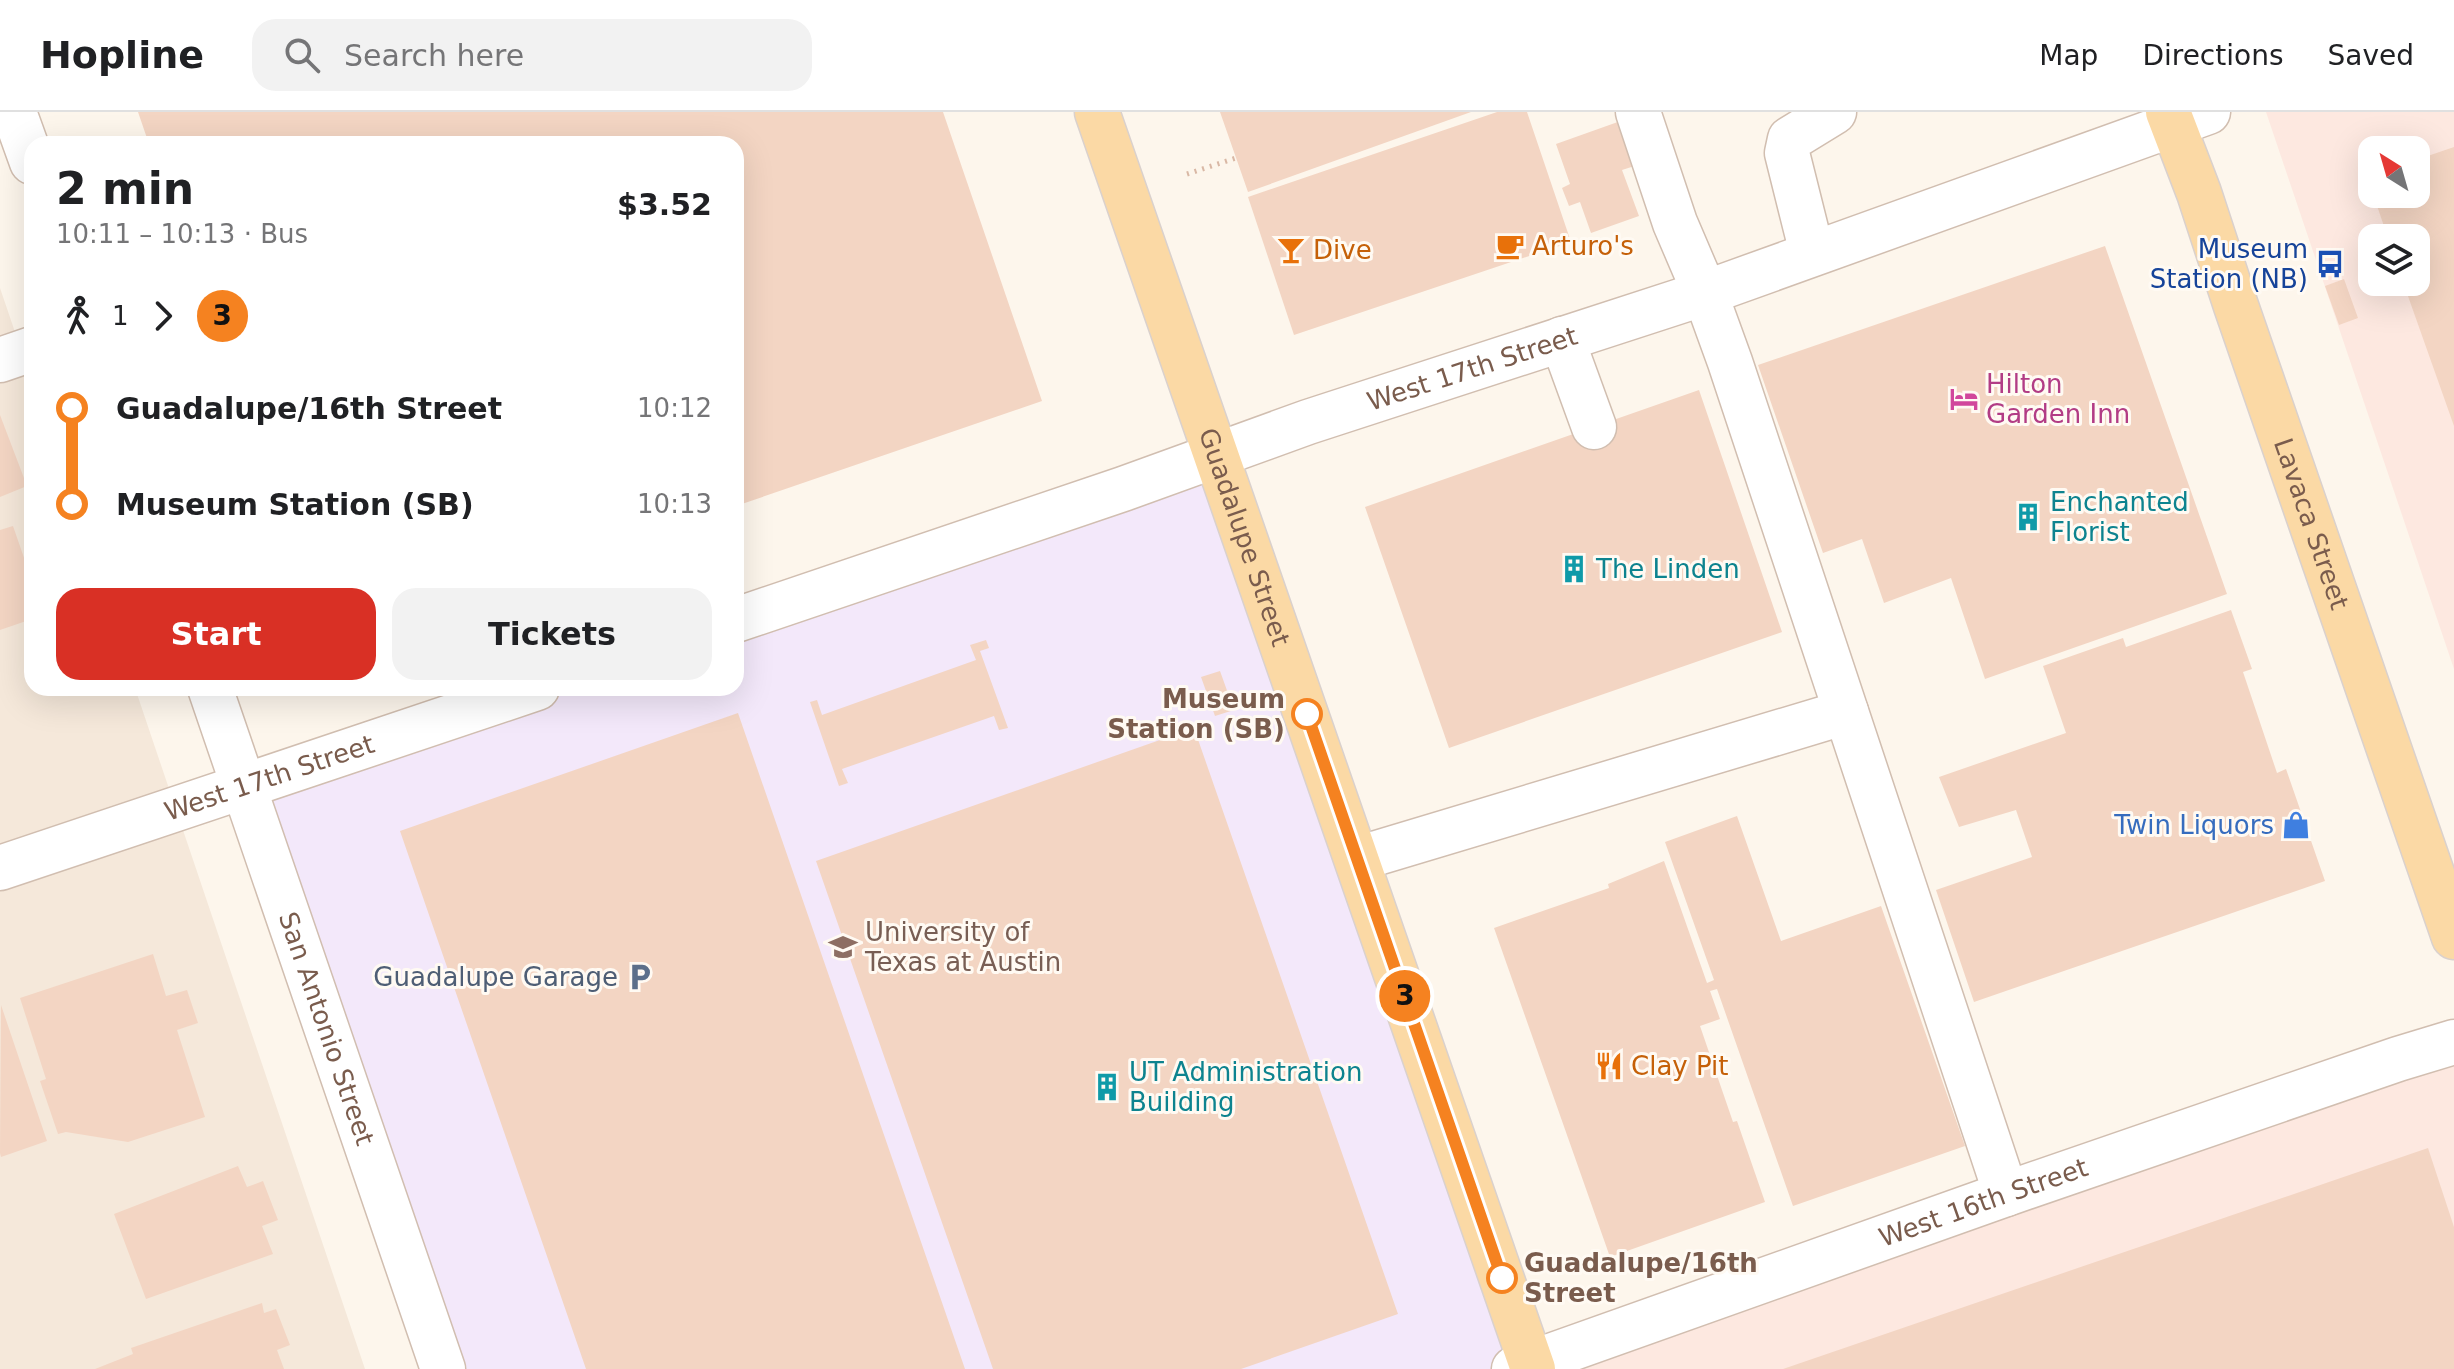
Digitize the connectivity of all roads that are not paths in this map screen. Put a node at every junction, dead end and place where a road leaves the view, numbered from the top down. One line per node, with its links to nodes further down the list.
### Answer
1 (14, 112): 6 (street)
2 (1097, 112): 13 (main road, Guadalupe Street)
3 (1638, 112): 8 (street)
4 (1834, 112): 7 (street)
5 (2182, 116): 7 (street, West 17th Street); 21 (main road, Lavaca Street)
6 (24, 140)
7 (1812, 253): 8 (street, West 17th Street)
8 (1705, 293): 9 (street, West 17th Street); 17 (street)
9 (1562, 339): 12 (street); 13 (street, West 17th Street)
10 (24, 352): 11 (street)
11 (0, 360)
12 (1594, 427)
13 (1215, 456): 14 (street, West 17th Street); 19 (main road, Guadalupe Street)
14 (744, 617)
15 (213, 696): 18 (street, San Antonio Street)
16 (513, 696): 18 (street, West 17th Street)
17 (1846, 712): 19 (street); 23 (street)
18 (243, 788): 20 (street, West 17th Street); 25 (street, San Antonio Street)
19 (1357, 859): 24 (main road, Guadalupe Street)
20 (0, 868)
21 (2454, 937)
22 (2454, 1042): 23 (street, West 16th Street)
23 (2006, 1194): 24 (street, West 16th Street)
24 (1526, 1367)
25 (443, 1369)

